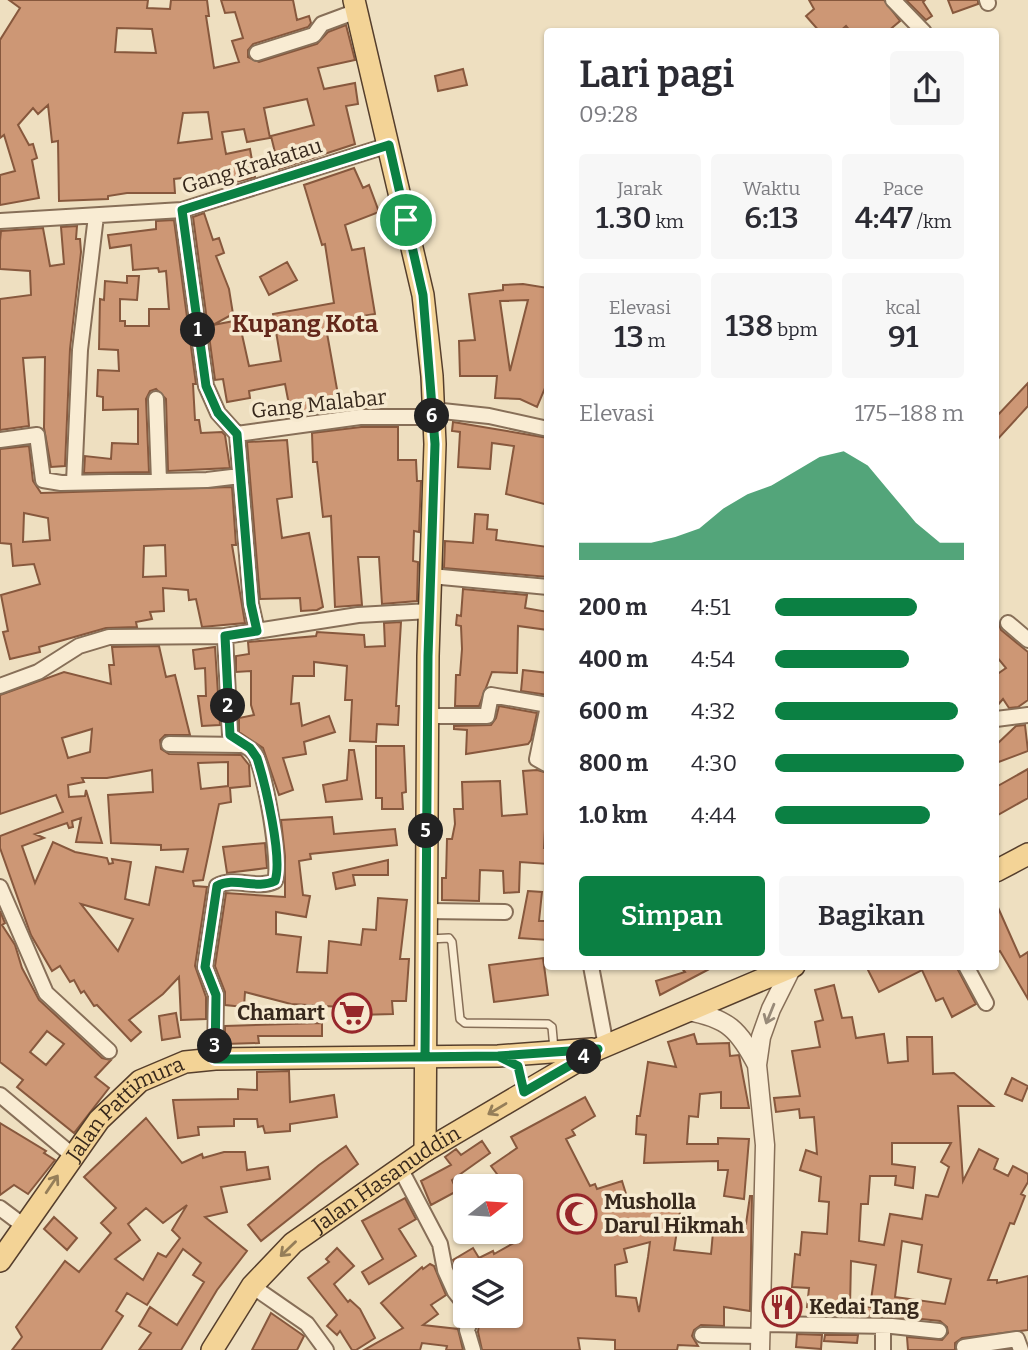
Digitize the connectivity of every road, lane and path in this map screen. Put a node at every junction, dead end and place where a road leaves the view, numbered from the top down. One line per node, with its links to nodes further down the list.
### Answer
1 (893, 0): 3 (street)
2 (356, 5): 4 (street); 5 (main road)
3 (920, 28)
4 (257, 54)
5 (389, 145): 6 (street, Gang Krakatau); 10 (main road)
6 (182, 210): 7 (street, Gang Krakatau); 12 (street, Gang Malabar)
7 (96, 216): 8 (street, Gang Krakatau); 16 (street)
8 (0, 221)
9 (156, 399): 15 (street)
10 (432, 413): 11 (street, Gang Malabar); 12 (street, Gang Malabar); 17 (main road)
11 (544, 428)
12 (237, 434): 14 (street)
13 (0, 440): 16 (street)
14 (240, 475): 15 (street); 21 (street)
15 (159, 481): 16 (street)
16 (74, 482)
17 (431, 576): 18 (street); 19 (main road)
18 (544, 587)
19 (430, 611): 21 (street); 27 (main road)
20 (1008, 623): 23 (street)
21 (257, 631): 22 (street)
22 (225, 636): 24 (street); 31 (street)
23 (1028, 640)
24 (0, 686)
25 (544, 704): 27 (street)
26 (1028, 715): 28 (street)
27 (427, 716): 36 (main road)
28 (999, 719)
29 (544, 725): 32 (street)
30 (169, 744): 31 (street)
31 (243, 745): 50 (street)
32 (544, 763)
33 (1028, 854): 34 (main road)
34 (999, 869)
35 (0, 887): 46 (street)
36 (426, 911): 37 (street); 38 (main road)
37 (505, 912)
38 (425, 939): 47 (lane); 49 (main road)
39 (592, 970): 45 (street)
40 (784, 970): 44 (main road)
41 (791, 970): 51 (street, one-way to 51)
42 (968, 970): 43 (street)
43 (986, 1003)
44 (687, 1011): 45 (main road); 51 (street)
45 (602, 1047): 47 (main road, Jalan Pattimura); 52 (main road, Jalan Hasanuddin)
46 (108, 1051)
47 (554, 1053): 48 (main road, Jalan Pattimura)
48 (498, 1056): 49 (main road, Jalan Pattimura); 52 (main road)
49 (425, 1057): 50 (main road, Jalan Pattimura); 54 (main road)
50 (215, 1059): 55 (main road, Jalan Pattimura)
51 (758, 1065): 66 (street)
52 (524, 1092): 54 (main road, Jalan Hasanuddin, one-way to 54)
53 (0, 1095): 55 (street)
54 (425, 1151): 56 (main road, Jalan Hasanuddin)
55 (72, 1155): 58 (main road, Jalan Pattimura, one-way to 55)
56 (400, 1168): 60 (main road, Jalan Hasanuddin, one-way to 60); 61 (street)
57 (0, 1209): 58 (street)
58 (24, 1226): 59 (main road, Jalan Pattimura)
59 (0, 1261)
60 (252, 1286): 68 (main road, Jalan Hasanuddin); 69 (street)
61 (453, 1288)
62 (883, 1326): 64 (street); 66 (street); 71 (street)
63 (468, 1328): 70 (street)
64 (939, 1331)
65 (702, 1335): 66 (street)
66 (760, 1336)
67 (964, 1346): 72 (street)
68 (212, 1350)
69 (326, 1350)
70 (473, 1350)
71 (883, 1350)
72 (1021, 1350)

